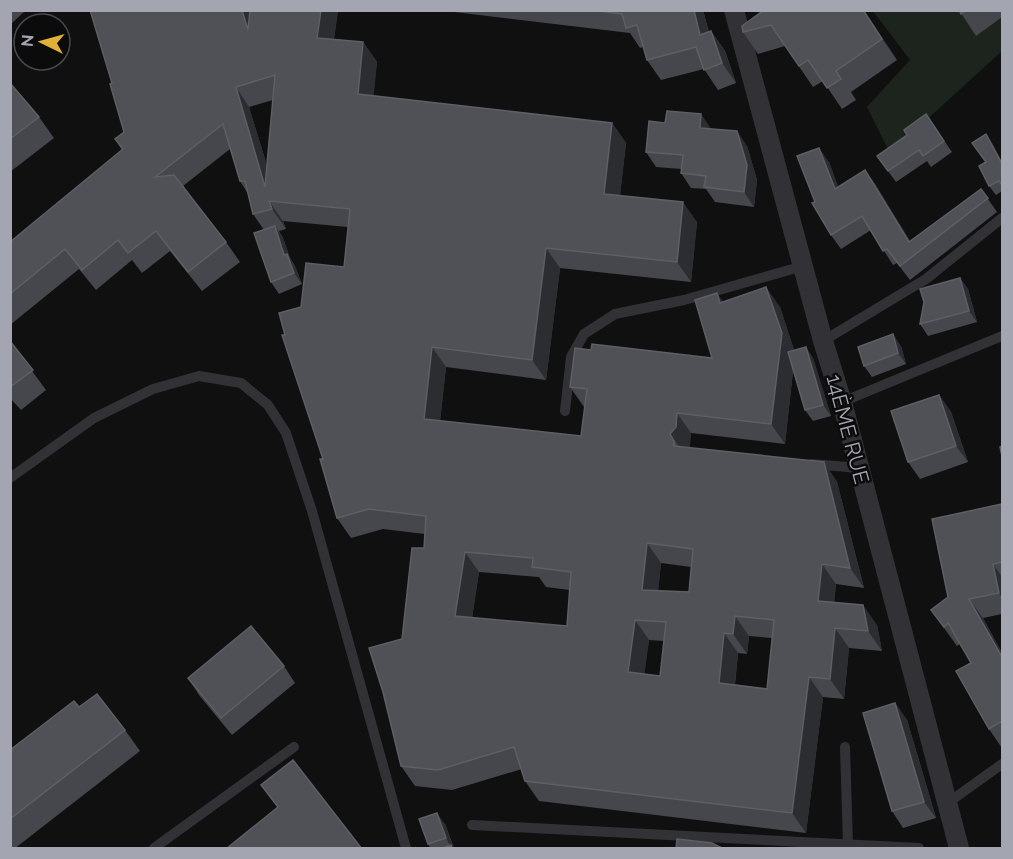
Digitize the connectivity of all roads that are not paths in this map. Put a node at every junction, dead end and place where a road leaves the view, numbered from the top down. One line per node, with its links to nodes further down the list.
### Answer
1 (740, 13): 3 (street, 14ÈME RUE)
2 (1002, 218): 5 (lane)
3 (803, 266): 5 (street, 14ÈME RUE); 7 (lane)
4 (1002, 336): 6 (lane)
5 (823, 341): 6 (street, 14ÈME RUE)
6 (842, 402): 9 (street, 14ÈME RUE)
7 (565, 411)
8 (803, 463): 9 (lane)
9 (859, 468): 14 (street, 14ÈME RUE)
10 (10, 478): 18 (lane)
11 (294, 747): 17 (lane)
12 (845, 747): 16 (lane)
13 (1002, 764): 14 (lane)
14 (949, 802): 20 (street, 14ÈME RUE)
15 (472, 825): 16 (lane)
16 (848, 845): 19 (lane)
17 (154, 849)
18 (406, 849)
19 (919, 849)
20 (959, 849)

